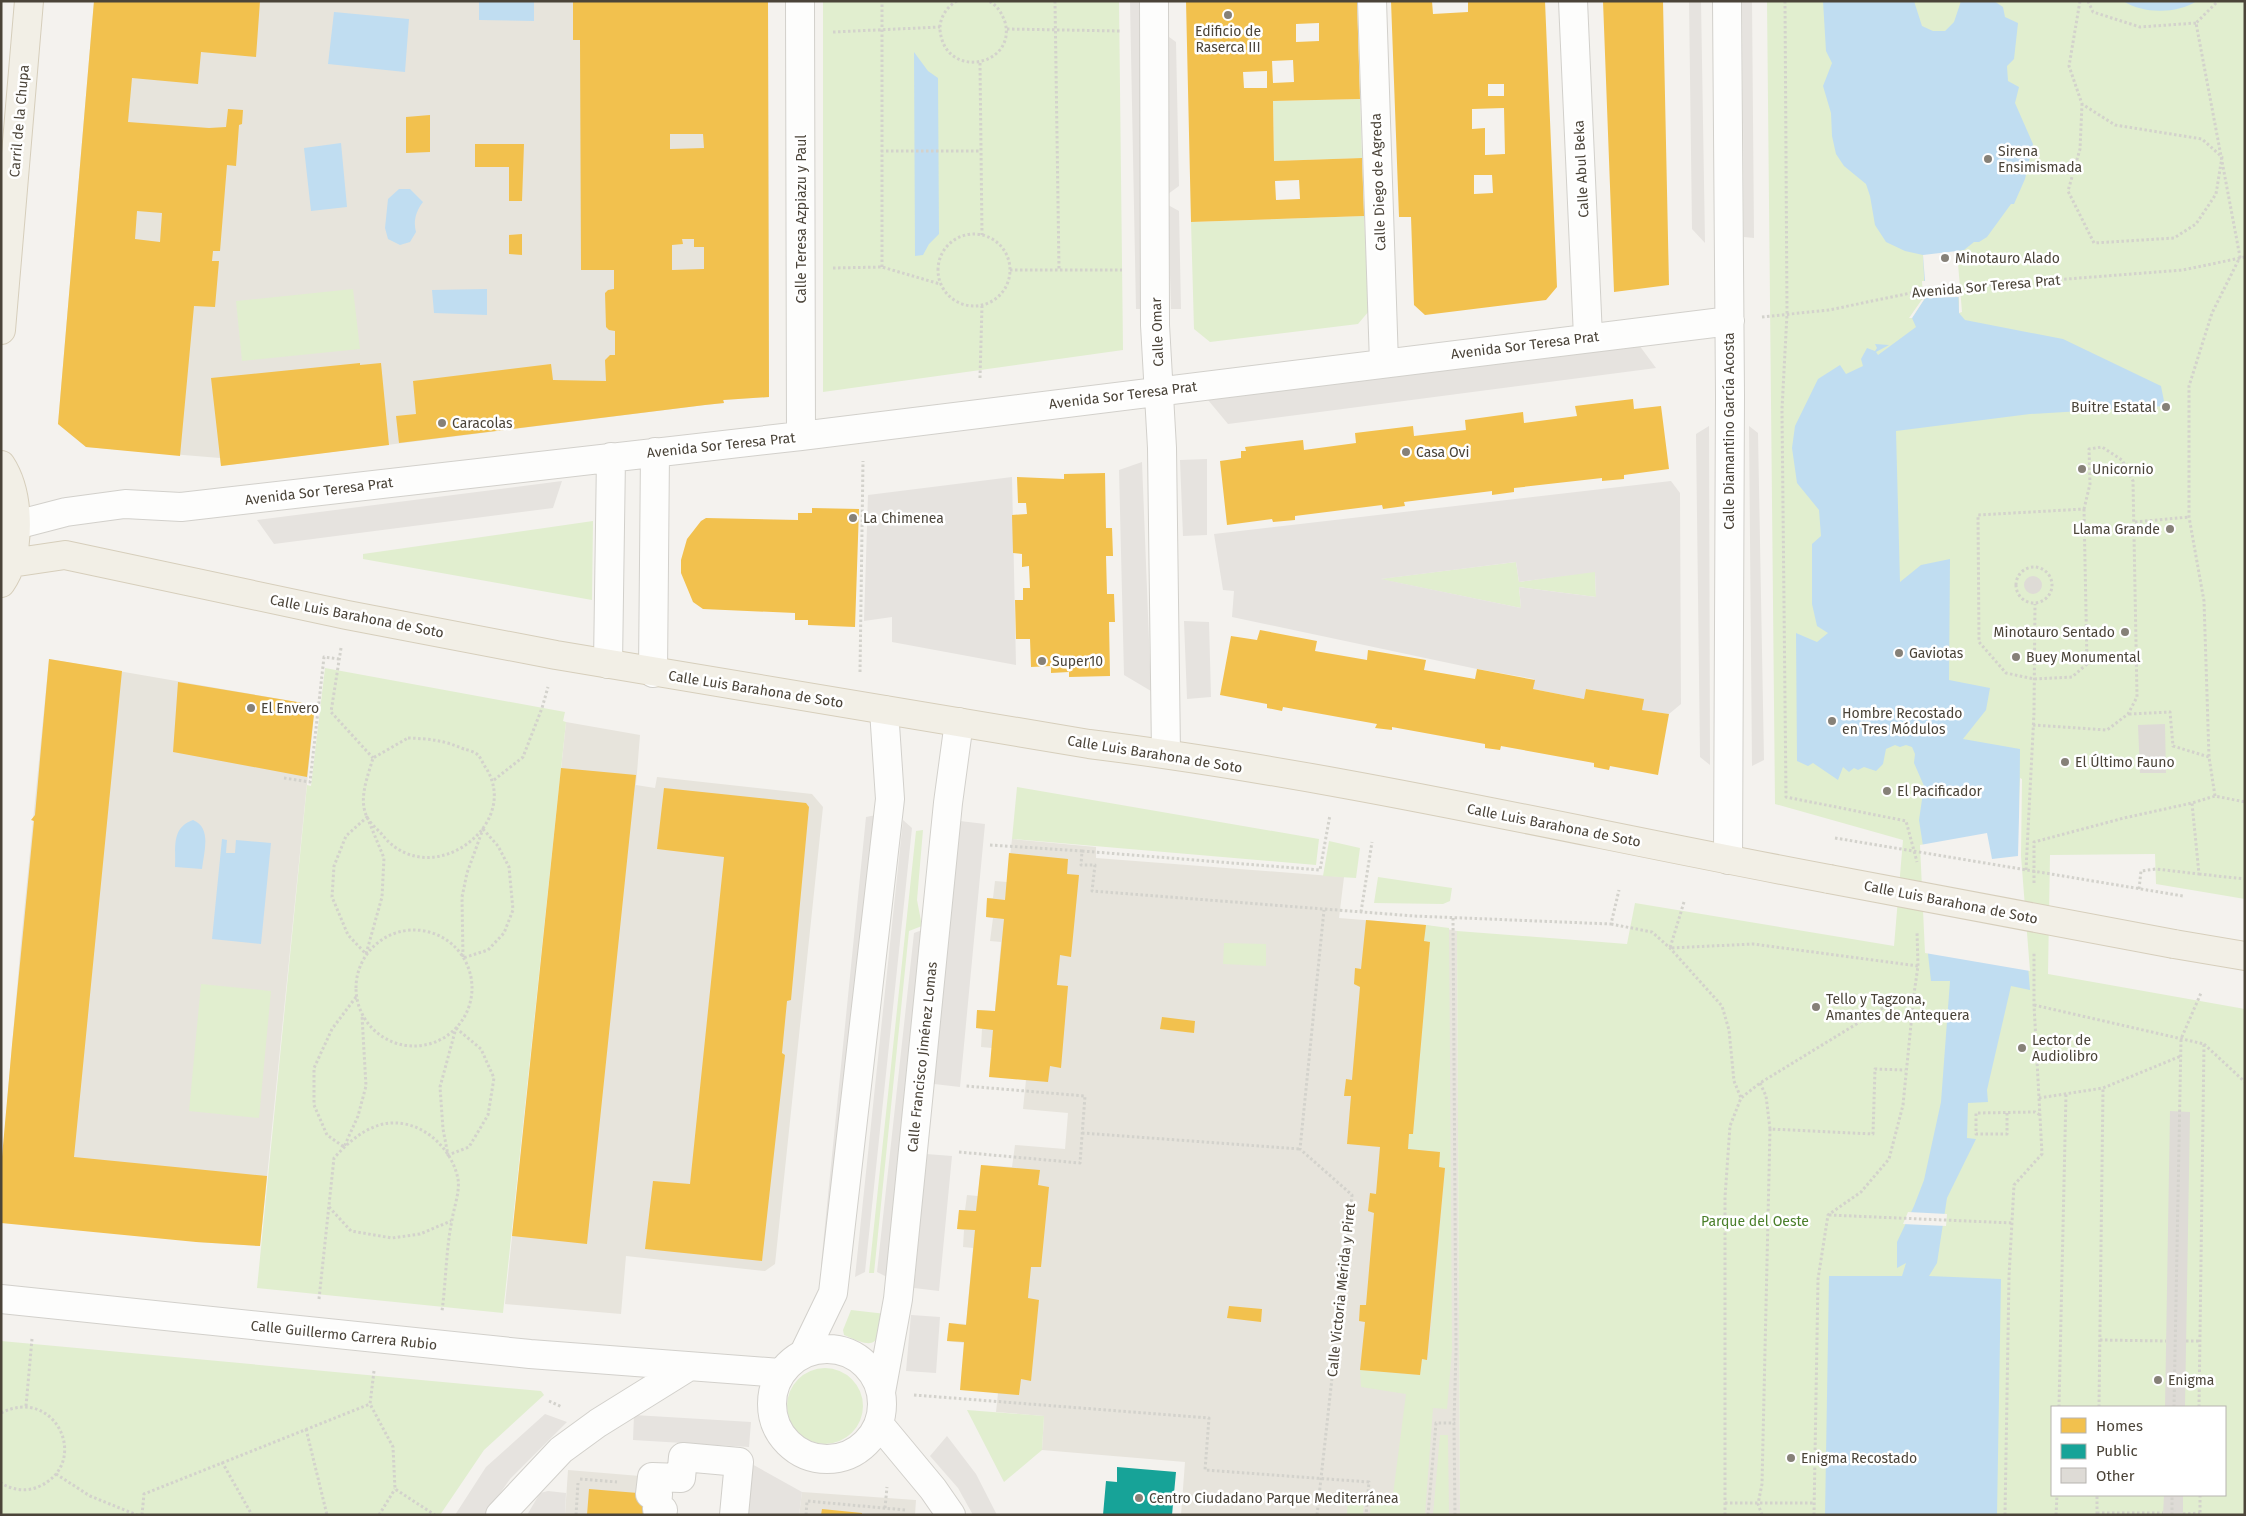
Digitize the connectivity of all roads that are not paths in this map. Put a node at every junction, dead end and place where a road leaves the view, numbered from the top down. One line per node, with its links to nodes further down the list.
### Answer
1 (29, 1): 8 (main road, Carril de la Chupa)
2 (800, 1): 12 (street, Calle Teresa Azpiazu y Paul)
3 (1154, 1): 11 (street, Calle Omar)
4 (1372, 1): 10 (street, Calle Diego de Agreda)
5 (1574, 1): 9 (street, Calle Abul Beka)
6 (1727, 1): 7 (street, Calle Diamantino García Acosta)
7 (1730, 321): 9 (street, Avenida Sor Teresa Prat); 24 (street, Calle Diamantino García Acosta)
8 (1, 330)
9 (1588, 337): 10 (street, Avenida Sor Teresa Prat)
10 (1384, 363): 11 (street, Avenida Sor Teresa Prat)
11 (1159, 391): 12 (street, Avenida Sor Teresa Prat); 23 (street, Calle Omar)
12 (801, 436): 13 (street, Avenida Sor Teresa Prat)
13 (656, 452): 14 (street, Avenida Sor Teresa Prat); 20 (street)
14 (611, 457): 16 (street, Avenida Sor Teresa Prat); 19 (street)
15 (1, 466): 16 (main road)
16 (9, 523): 17 (main road, Calle Luis Barahona de Soto); 18 (main road)
17 (65, 555): 18 (main road, Calle Luis Barahona de Soto); 19 (main road, Calle Luis Barahona de Soto)
18 (5, 569)
19 (608, 664): 20 (main road, Calle Luis Barahona de Soto)
20 (653, 672): 21 (main road, Calle Luis Barahona de Soto)
21 (872, 708): 22 (main road, Calle Luis Barahona de Soto); 27 (street)
22 (959, 722): 23 (main road, Calle Luis Barahona de Soto); 30 (street, Calle Francisco Jiménez Lomas)
23 (1166, 754): 24 (main road, Calle Luis Barahona de Soto)
24 (1728, 860): 25 (main road, Calle Luis Barahona de Soto, bridge)
25 (2245, 956)
26 (1, 1299): 28 (street, Calle Guillermo Carrera Rubio)
27 (804, 1353): 29 (street); 30 (street)
28 (688, 1367): 29 (street, Calle Guillermo Carrera Rubio); 32 (street)
29 (780, 1373): 31 (street)
30 (881, 1392): 31 (street)
31 (879, 1424): 35 (street)
32 (500, 1515)
33 (662, 1515): 34 (street)
34 (734, 1515)
35 (951, 1515)

